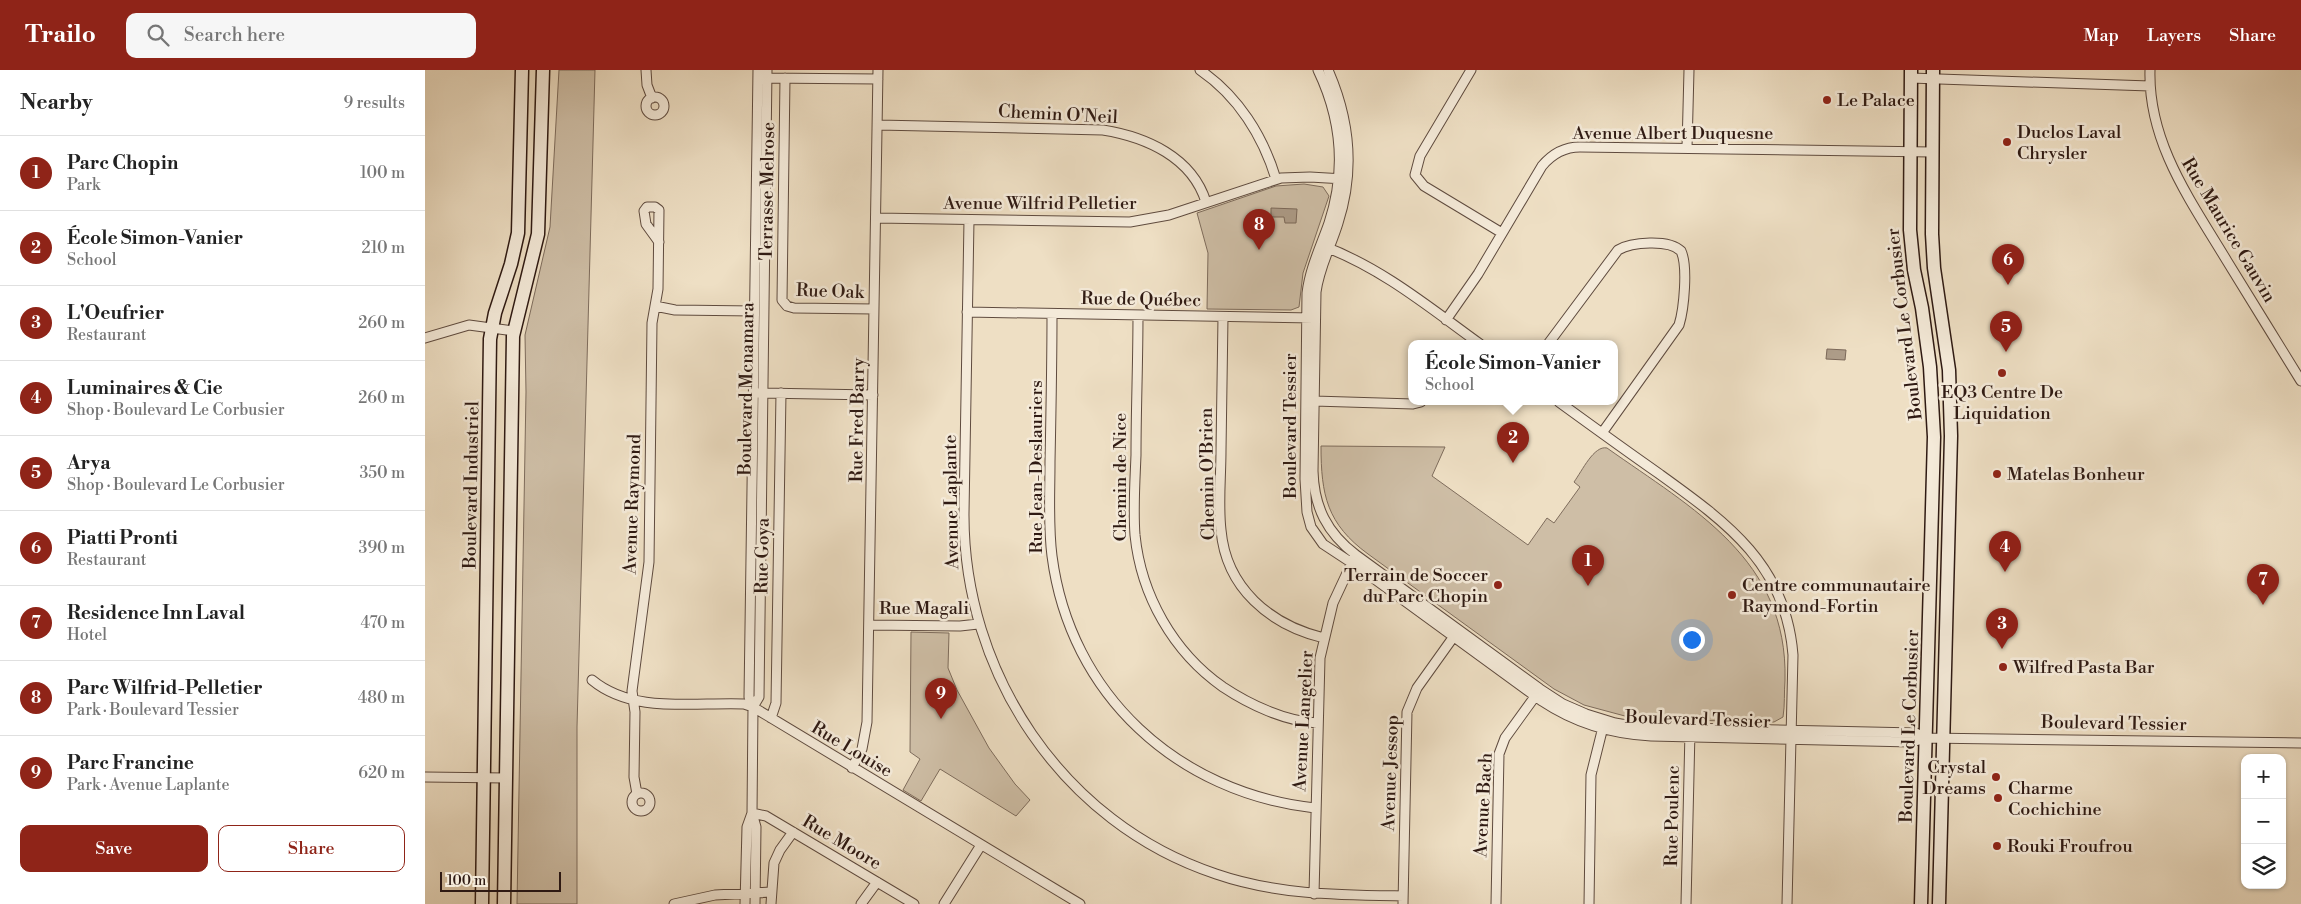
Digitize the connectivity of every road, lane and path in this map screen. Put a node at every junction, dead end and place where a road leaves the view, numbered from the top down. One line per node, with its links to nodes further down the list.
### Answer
1 (522, 70): 39 (street, Boulevard Industriel)
2 (647, 70): 16 (street)
3 (1319, 70): 22 (street, Boulevard Tessier)
4 (1329, 70): 22 (street, Boulevard Tessier)
5 (1471, 70): 26 (street)
6 (1689, 70): 18 (street)
7 (2150, 70): 15 (street, Rue Maurice Gauvin)
8 (1203, 71): 21 (street)
9 (541, 73): 40 (street)
10 (763, 74): 14 (street); 32 (street, Boulevard Mcnamara); 46 (street, Boulevard Mcnamara)
11 (1911, 74): 12 (street); 19 (street, Boulevard Le Corbusier)
12 (1933, 74): 15 (street); 20 (street, Boulevard Le Corbusier)
13 (878, 75): 14 (street); 17 (street, Rue Fred Barry)
14 (785, 78): 29 (street, Terrasse Melrose)
15 (2150, 86): 44 (street, Rue Maurice Gauvin)
16 (652, 98)
17 (878, 125): 23 (street, Chemin O'Neil); 24 (street, Rue Fred Barry)
18 (1687, 148): 19 (street, Avenue Albert Duquesne); 26 (street, Avenue Albert Duquesne)
19 (1909, 152): 20 (street, Avenue Albert Duquesne); 67 (street, Boulevard Le Corbusier)
20 (1932, 152): 68 (street, Boulevard Le Corbusier)
21 (1276, 179): 22 (street, Avenue Wilfrid Pelletier); 23 (street, Avenue Wilfrid Pelletier)
22 (1343, 179): 28 (street, Boulevard Tessier)
23 (1206, 202): 25 (street, Avenue Wilfrid Pelletier)
24 (876, 218): 25 (street, Avenue Wilfrid Pelletier); 31 (street, Rue Fred Barry)
25 (969, 220): 33 (street, Avenue Laplante)
26 (1502, 233): 38 (street, Avenue Albert Duquesne)
27 (659, 242): 30 (street, Avenue Raymond)
28 (1325, 246): 37 (street, Boulevard Tessier); 38 (street)
29 (785, 304): 31 (street, Rue Oak)
30 (655, 306): 32 (street); 60 (street, Avenue Raymond)
31 (874, 309): 48 (street, Rue Fred Barry)
32 (754, 311): 45 (street, Boulevard Mcnamara)
33 (967, 312): 34 (street, Rue de Québec); 54 (street, Avenue Laplante)
34 (1053, 314): 35 (street, Rue de Québec); 75 (street, Rue Jean-Deslauriers)
35 (1138, 316): 36 (street, Rue de Québec); 63 (street, Chemin de Nice)
36 (1223, 316): 37 (street, Rue de Québec); 57 (street, Chemin O'Brien)
37 (1311, 318): 49 (street, Boulevard Tessier); 53 (street, Boulevard Tessier)
38 (1446, 320): 42 (street)
39 (492, 328): 40 (street); 41 (street); 72 (street, Boulevard Industriel)
40 (514, 331): 73 (street)
41 (425, 338)
42 (1467, 340)
43 (1551, 340): 52 (street)
44 (2301, 381)
45 (753, 393): 46 (street); 61 (street, Boulevard Mcnamara)
46 (763, 393): 47 (street); 61 (street, Boulevard Mcnamara)
47 (781, 393): 48 (street); 62 (street, Rue Goya)
48 (873, 395): 55 (street, Rue Fred Barry)
49 (1314, 401): 50 (street); 53 (street, Boulevard Tessier)
50 (1408, 404)
51 (1563, 405): 52 (street)
52 (1602, 433): 66 (street)
53 (1353, 559): 56 (street, Boulevard Tessier); 57 (street, Avenue Langelier)
54 (978, 624): 55 (street, Rue Magali); 83 (street, Avenue Laplante)
55 (869, 625): 70 (street, Rue Fred Barry)
56 (1456, 633): 59 (street, Boulevard Tessier); 84 (street, Avenue Jessop)
57 (1324, 638): 63 (street, Avenue Langelier)
58 (592, 680): 60 (street, Rue Louise)
59 (1538, 692): 64 (street, Boulevard Tessier); 95 (street, Avenue Bach)
60 (634, 701): 61 (street, Rue Louise); 74 (street, Avenue Raymond)
61 (753, 707): 62 (street, Rue Louise); 76 (street, Boulevard Mcnamara)
62 (771, 718): 70 (street, Rue Louise)
63 (1317, 723): 75 (street, Avenue Langelier)
64 (1603, 725): 65 (street, Boulevard Tessier); 96 (street)
65 (1690, 733): 66 (street, Boulevard Tessier); 97 (street, Rue Poulenc)
66 (1791, 735): 67 (street, Boulevard Tessier); 98 (street)
67 (1926, 738): 68 (street, Boulevard Tessier); 99 (street, Boulevard Le Corbusier)
68 (1944, 738): 69 (street, Boulevard Tessier); 100 (street, Boulevard Le Corbusier)
69 (2301, 743)
70 (852, 768): 78 (street, Rue Louise)
71 (425, 777): 72 (street)
72 (484, 777): 73 (street); 85 (street, Boulevard Industriel)
73 (506, 778): 86 (street)
74 (637, 794)
75 (1315, 808): 83 (street, Avenue Langelier)
76 (752, 812): 77 (street, Rue Moore); 80 (street, Boulevard Mcnamara); 81 (street, Boulevard Mcnamara)
77 (793, 832): 79 (street, Rue Moore); 82 (street)
78 (981, 845): 93 (street); 94 (street, Rue Louise)
79 (877, 882): 91 (street); 92 (street, Rue Moore)
80 (745, 892): 81 (street); 87 (street); 88 (street, Boulevard Mcnamara)
81 (755, 892): 82 (street); 89 (street, Boulevard Mcnamara)
82 (771, 892): 90 (street)
83 (1314, 894): 84 (street, Avenue Laplante)
84 (1403, 900)
85 (482, 904)
86 (504, 904)
87 (674, 904)
88 (745, 904)
89 (755, 904)
90 (771, 904)
91 (861, 904)
92 (914, 904)
93 (944, 904)
94 (1080, 904)
95 (1496, 904)
96 (1589, 904)
97 (1686, 904)
98 (1787, 904)
99 (1921, 904)
100 (1939, 904)

